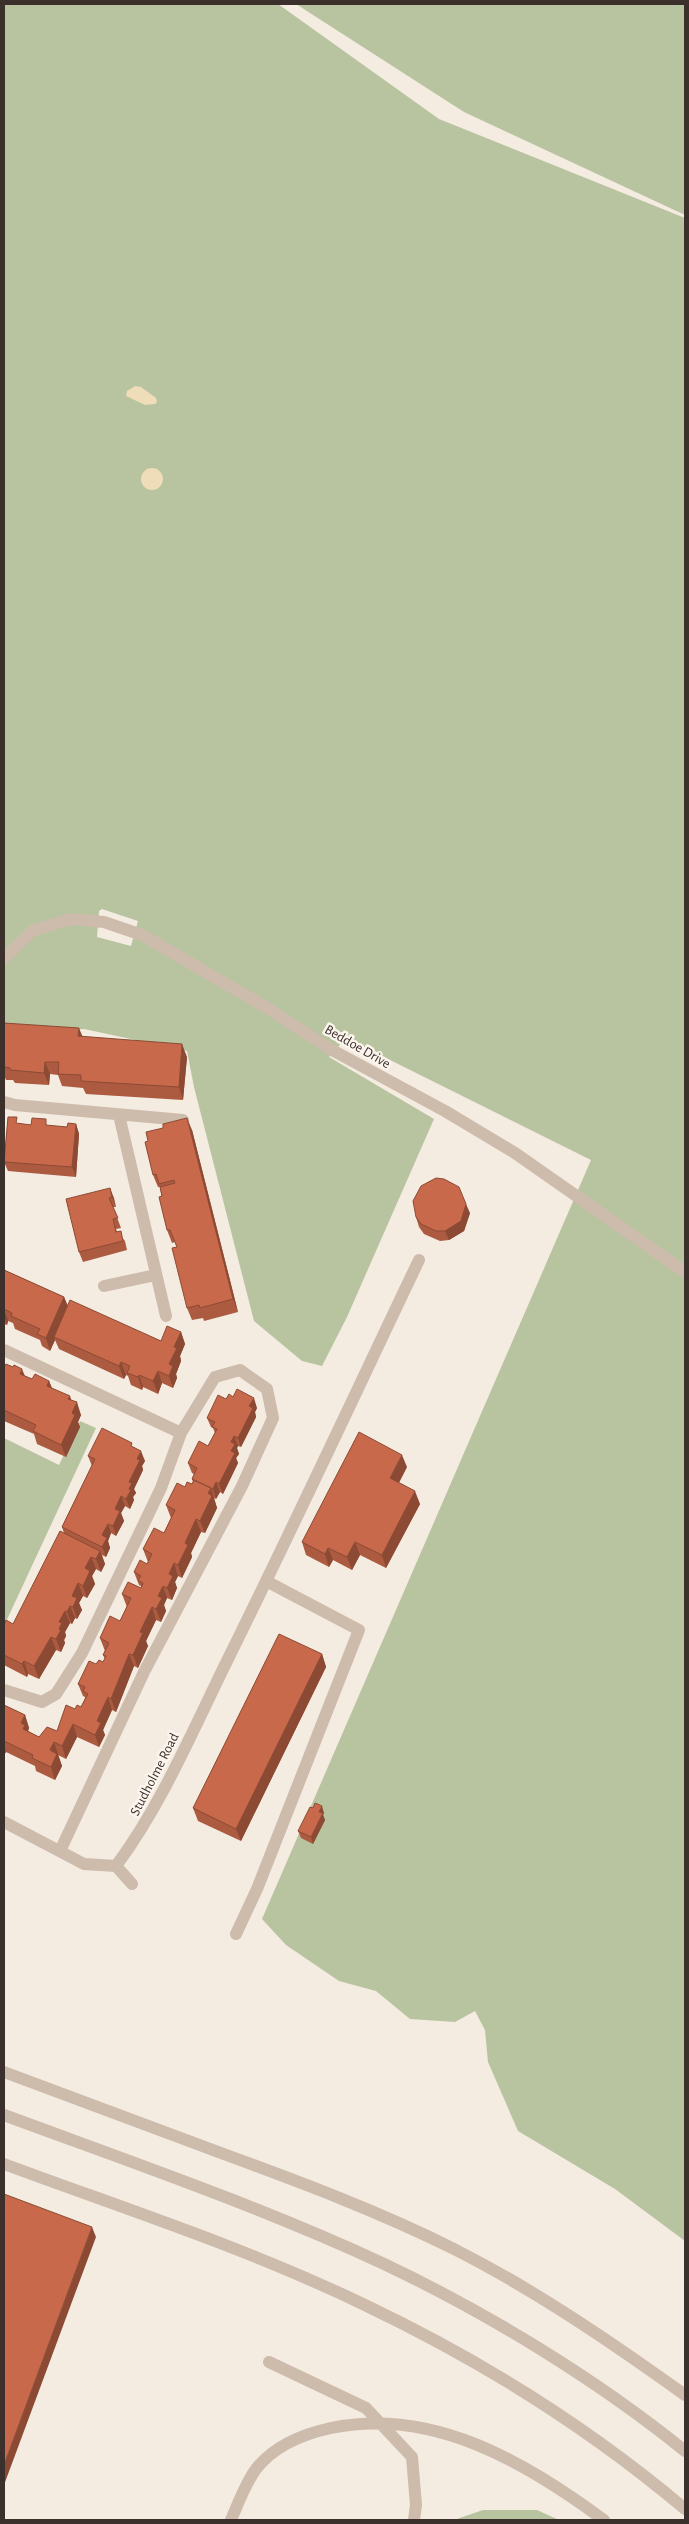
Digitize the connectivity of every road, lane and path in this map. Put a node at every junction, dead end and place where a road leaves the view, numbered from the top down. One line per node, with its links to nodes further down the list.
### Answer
1 (4, 960): 6 (street, Beddoe Drive)
2 (4, 1102): 3 (street)
3 (119, 1115): 4 (street); 7 (street)
4 (183, 1120)
5 (419, 1260): 12 (street, Studholme Road)
6 (685, 1272)
7 (156, 1275): 8 (street); 9 (street)
8 (104, 1286)
9 (166, 1316)
10 (4, 1350): 11 (street)
11 (181, 1433): 13 (street); 15 (street)
12 (266, 1581): 16 (street, Studholme Road); 18 (street)
13 (4, 1690)
14 (4, 1822): 15 (street)
15 (60, 1851): 16 (street)
16 (116, 1866): 17 (street)
17 (132, 1884)
18 (236, 1934)
19 (4, 2072): 23 (street)
20 (4, 2115): 25 (street)
21 (4, 2164): 26 (street)
22 (269, 2362): 24 (street)
23 (685, 2395)
24 (382, 2425): 27 (street); 28 (street); 29 (street)
25 (685, 2451)
26 (685, 2509)
27 (231, 2520)
28 (414, 2520)
29 (604, 2520)

